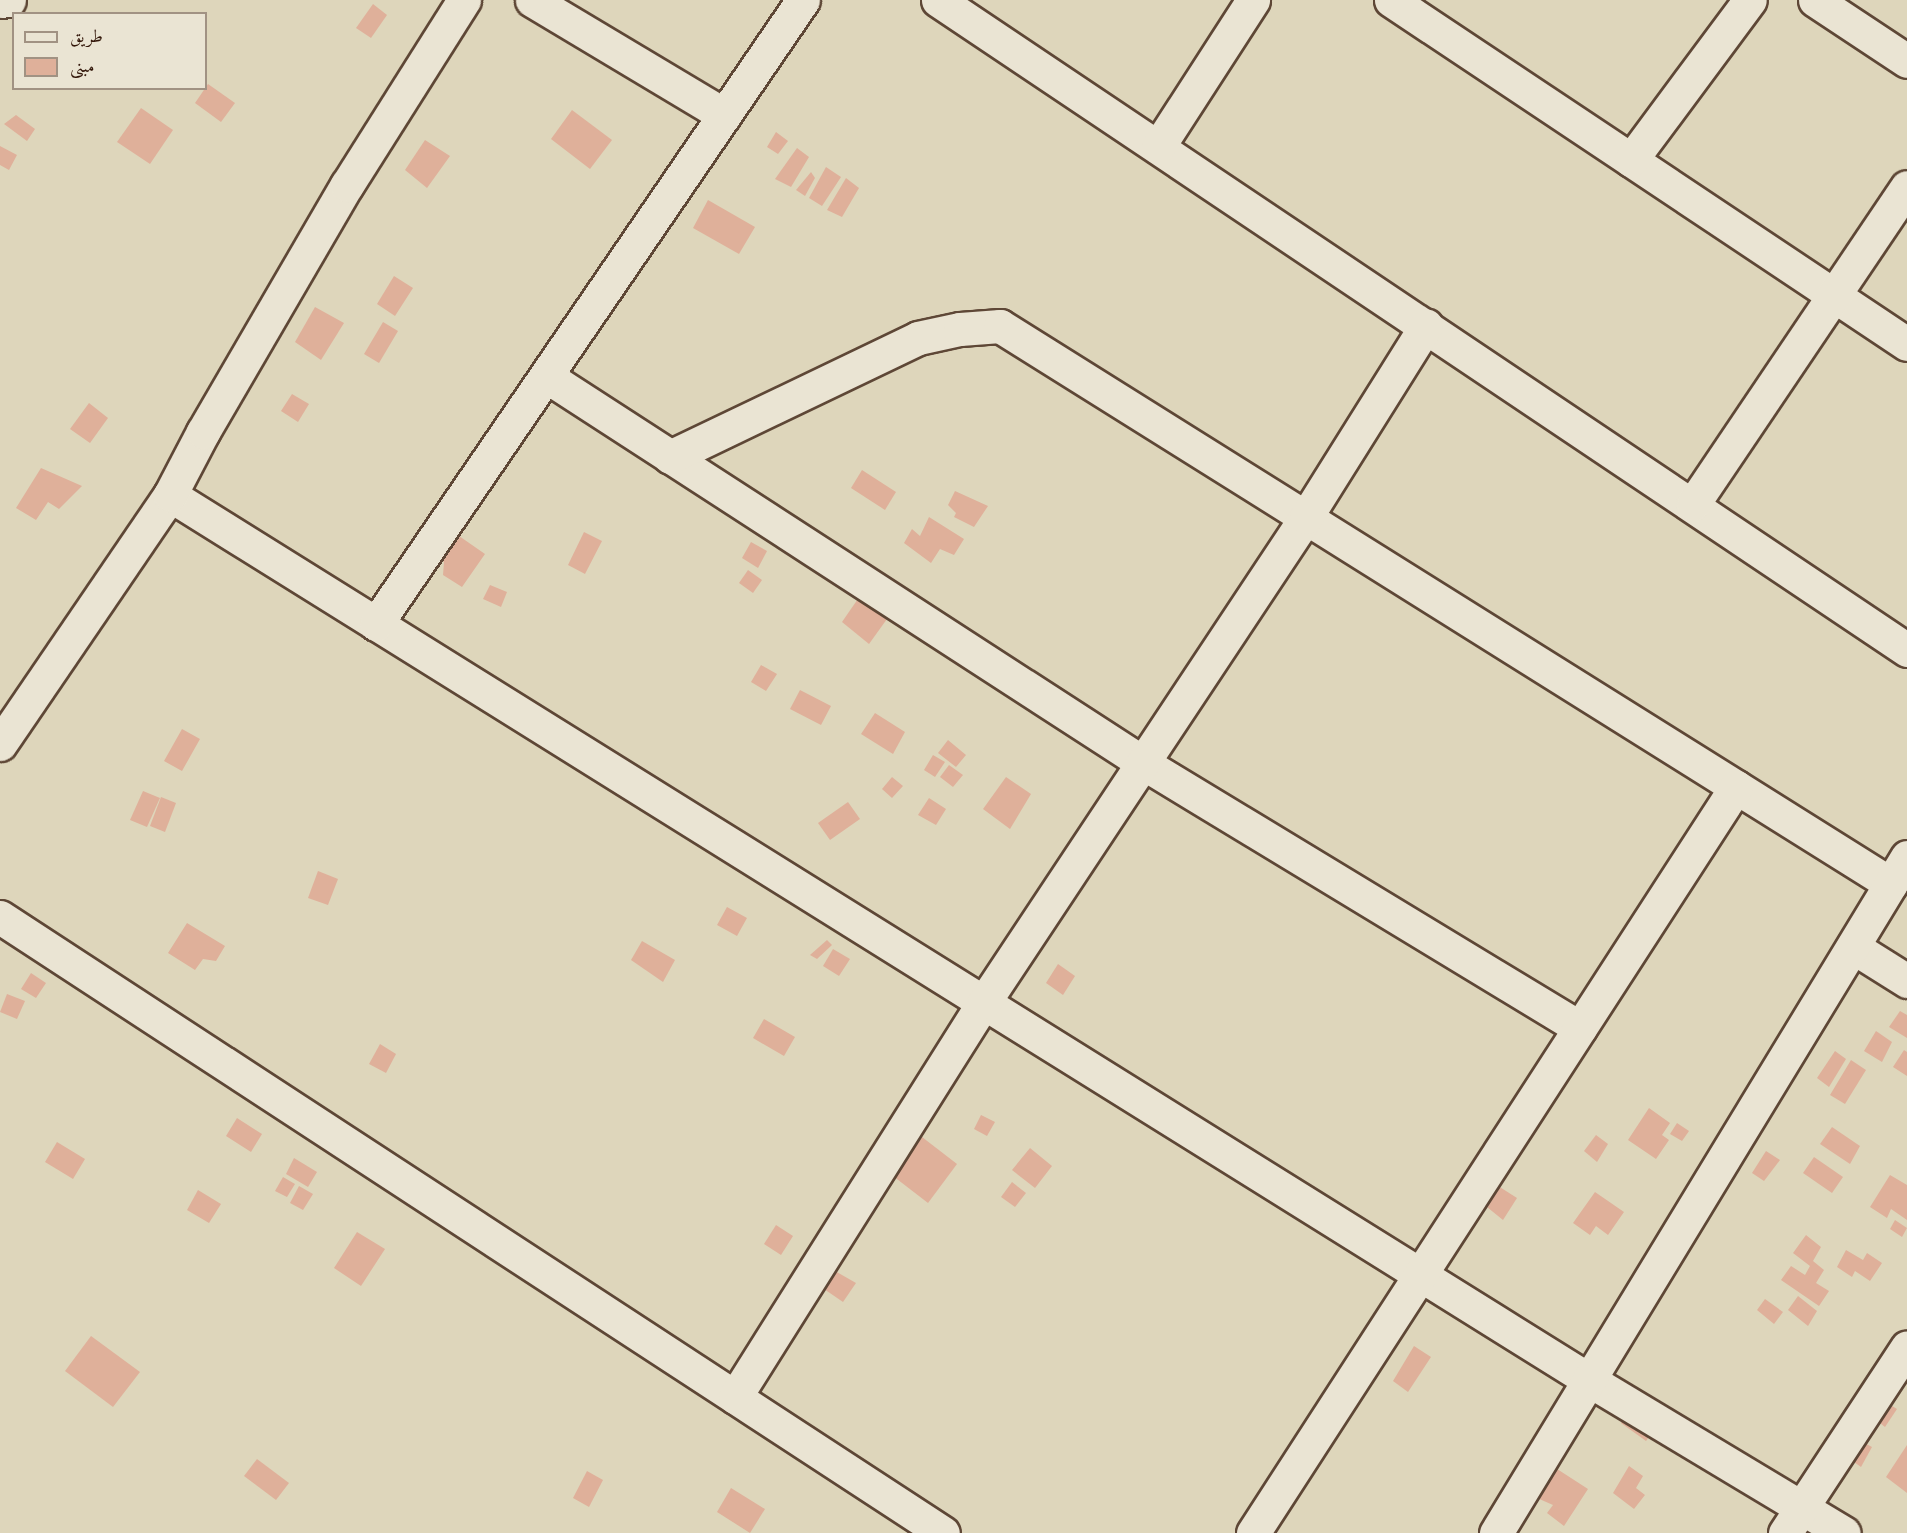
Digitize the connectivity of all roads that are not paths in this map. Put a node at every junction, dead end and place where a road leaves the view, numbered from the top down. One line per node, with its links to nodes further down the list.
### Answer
1 (9, 0): 10 (street)
2 (464, 0): 21 (street)
3 (532, 0): 12 (street)
4 (803, 0): 12 (street)
5 (938, 0): 13 (street)
6 (1253, 0): 13 (street)
7 (1391, 0): 14 (street)
8 (1750, 0): 14 (street)
9 (1815, 0): 11 (street)
10 (0, 1)
11 (1907, 61)
12 (724, 115): 19 (street)
13 (1158, 147): 17 (street)
14 (1631, 160): 16 (street)
15 (1907, 187): 16 (street)
16 (1835, 296): 18 (street); 22 (street)
17 (1426, 326): 22 (street); 23 (street)
18 (1907, 344)
19 (546, 376): 20 (street); 24 (street)
20 (670, 457): 23 (street); 27 (street)
21 (170, 495): 24 (street); 26 (street)
22 (1693, 504): 25 (street)
23 (1306, 517): 27 (street); 28 (street)
24 (376, 624): 33 (street)
25 (1907, 650)
26 (0, 744)
27 (1143, 763): 33 (street); 34 (street)
28 (1736, 787): 29 (street); 34 (street)
29 (1899, 871): 31 (street)
30 (0, 917): 38 (street)
31 (1853, 947): 32 (street); 37 (street)
32 (1907, 981)
33 (984, 1002): 35 (street); 38 (street)
34 (1580, 1028): 35 (street)
35 (1421, 1274): 37 (street); 41 (street)
36 (1907, 1347): 39 (street)
37 (1589, 1380): 39 (street); 42 (street)
38 (735, 1397): 40 (street)
39 (1794, 1521): 43 (street)
40 (943, 1533)
41 (1253, 1533)
42 (1497, 1533)
43 (1844, 1533)

